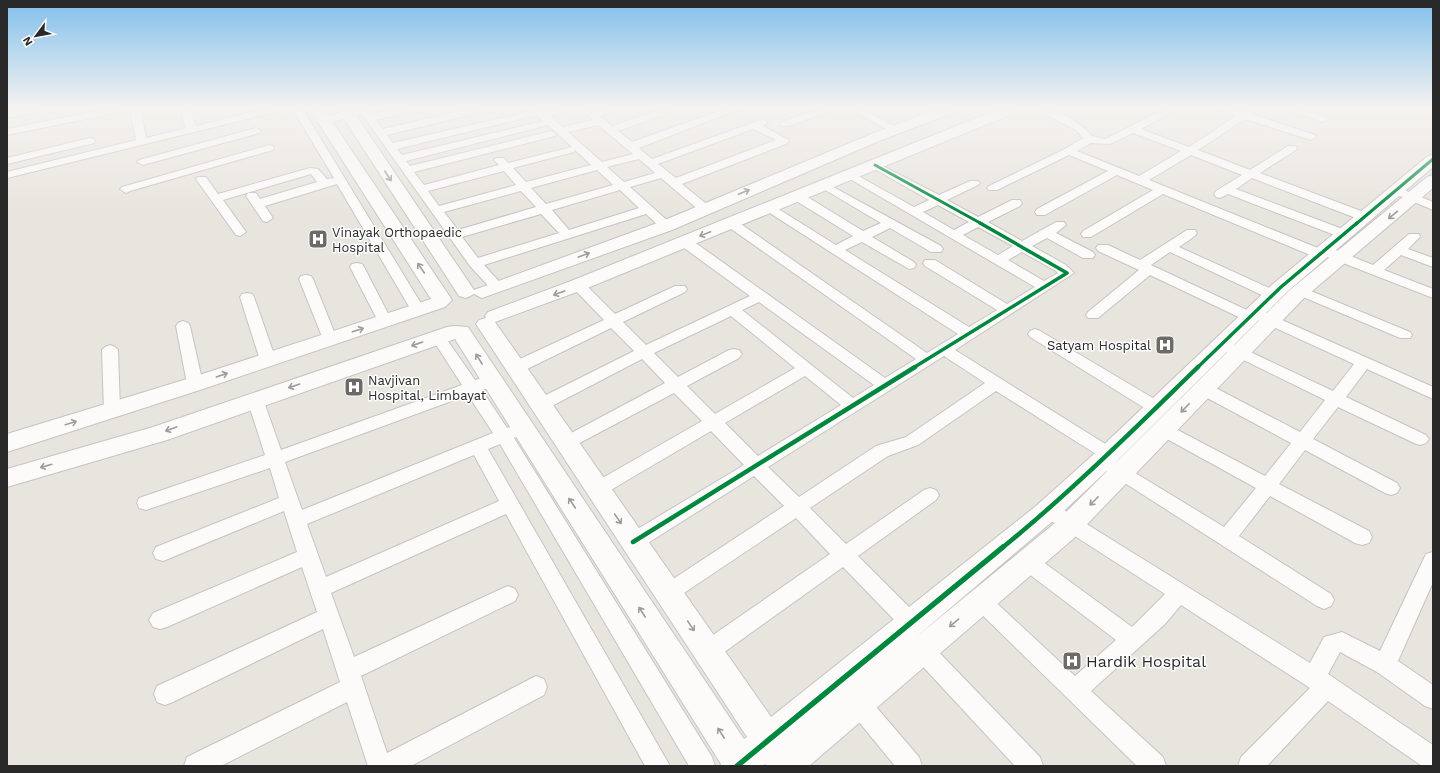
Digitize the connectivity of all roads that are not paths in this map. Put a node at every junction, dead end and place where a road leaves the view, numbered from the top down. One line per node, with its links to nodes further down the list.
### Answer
1 (77, 144): 37 (street)
2 (90, 144): 32 (street)
3 (134, 144): 32 (street)
4 (208, 144): 38 (street)
5 (266, 144): 26 (street)
6 (319, 144): 52 (street)
7 (339, 144): 46 (street)
8 (383, 144): 115 (street, one-way to 115)
9 (389, 144): 25 (street)
10 (403, 144): 25 (street)
11 (461, 144): 35 (street)
12 (486, 144): 28 (street)
13 (500, 144): 28 (street)
14 (574, 144): 41 (street)
15 (628, 144): 24 (street)
16 (636, 144): 24 (street)
17 (774, 144): 39 (street)
18 (862, 144): 74 (street, one-way to 18)
19 (926, 144): 42 (street)
20 (1081, 144): 31 (street)
21 (1172, 144): 30 (street)
22 (1200, 144): 30 (street)
23 (700, 145): 39 (street); 40 (street)
24 (630, 146): 33 (street)
25 (391, 147): 35 (street)
26 (269, 148): 34 (street); 62 (street)
27 (1292, 148): 48 (street)
28 (490, 149): 43 (street); 44 (street)
29 (570, 150): 43 (street)
30 (1190, 151): 48 (street); 53 (street)
31 (1069, 152): 45 (street); 61 (street)
32 (90, 155): 49 (street)
33 (640, 155): 40 (street); 41 (street)
34 (276, 158)
35 (399, 159): 44 (street)
36 (1433, 159): 68 (street)
37 (7, 161)
38 (143, 162)
39 (730, 162): 55 (street)
40 (650, 163): 47 (street)
41 (598, 165): 59 (street); 60 (street)
42 (875, 165): 50 (street); 69 (street)
43 (507, 167): 59 (street); 64 (street)
44 (407, 170): 64 (street)
45 (1116, 171): 53 (street); 78 (street)
46 (358, 174): 52 (street); 122 (street, one-way to 46)
47 (662, 174): 55 (street); 60 (street)
48 (1251, 174): 79 (street); 100 (street)
49 (7, 175)
50 (849, 175): 58 (street); 77 (street)
51 (202, 179): 67 (street)
52 (341, 179): 57 (street); 123 (street)
53 (1140, 180): 65 (street)
54 (1433, 180): 68 (street)
55 (674, 183): 74 (street)
56 (974, 183): 69 (street)
57 (325, 184): 63 (street); 71 (street)
58 (824, 185): 66 (street); 83 (street)
59 (524, 186): 72 (street); 75 (street)
60 (621, 186): 72 (street); 76 (street)
61 (993, 188)
62 (126, 189)
63 (247, 189): 67 (street); 71 (street)
64 (422, 189): 75 (street)
65 (1162, 189): 91 (street); 100 (street)
66 (797, 196): 73 (street); 93 (street)
67 (216, 198): 86 (street)
68 (1414, 198): 79 (street); 100 (street, one-way to 100)
69 (938, 200): 77 (street); 81 (street)
70 (1016, 203): 81 (street)
71 (258, 204): 80 (street)
72 (544, 208): 89 (street); 92 (street)
73 (768, 208): 82 (street); 101 (street)
74 (705, 209): 85 (street)
75 (437, 210): 92 (street)
76 (647, 210): 85 (street); 89 (street)
77 (913, 212): 90 (street)
78 (1041, 212)
79 (1365, 217): 100 (street)
80 (267, 218)
81 (979, 222): 90 (street); 96 (street)
82 (731, 223): 95 (street, one-way to 95); 141 (street)
83 (891, 224): 93 (street); 99 (street)
84 (1060, 225): 87 (street)
85 (666, 226): 115 (street, one-way to 85)
86 (240, 232)
87 (1047, 233): 96 (street); 103 (street)
88 (1191, 233): 97 (street)
89 (567, 234): 105 (street)
90 (954, 234): 104 (street)
91 (1087, 234)
92 (455, 235): 105 (street)
93 (863, 237): 101 (street); 108 (street)
94 (1414, 237): 102 (street)
95 (685, 242): 113 (street); 120 (street)
96 (1023, 246): 104 (street); 114 (street)
97 (1169, 247): 110 (street); 119 (street)
98 (1103, 248): 110 (street)
99 (936, 249)
100 (1332, 249): 111 (street); 117 (street); 119 (street)
101 (835, 250): 132 (street)
102 (1399, 250): 107 (street); 111 (street)
103 (1088, 255)
104 (998, 260): 114 (street)
105 (475, 263): 115 (street)
106 (930, 263): 125 (street)
107 (1433, 263)
108 (910, 265)
109 (357, 267): 128 (street)
110 (1144, 268): 126 (street); 127 (street)
111 (1375, 271): 118 (street)
112 (306, 279): 135 (street)
113 (578, 285): 129 (street); 131 (street, one-way to 131)
114 (1045, 287): 125 (street)
115 (482, 290): 122 (street); 131 (street)
116 (680, 290): 129 (street)
117 (1301, 291): 127 (street); 134 (street)
118 (1433, 294)
119 (1273, 295): 127 (street)
120 (761, 296): 124 (street); 150 (street)
121 (247, 297): 142 (street)
122 (440, 302): 123 (street); 131 (street)
123 (418, 310): 128 (street)
124 (733, 310): 139 (street); 145 (street)
125 (1007, 310): 132 (street)
126 (1093, 315)
127 (1259, 317): 137 (street); 143 (street)
128 (385, 321): 135 (street, one-way to 128)
129 (613, 321): 139 (street); 144 (street)
130 (183, 326): 147 (street)
131 (467, 328): 144 (street); 148 (street); 153 (street, one-way to 153)
132 (968, 333): 136 (street)
133 (1035, 334): 158 (street)
134 (1405, 334)
135 (330, 339): 142 (street)
136 (943, 348): 141 (street); 146 (street)
137 (1231, 348): 151 (street); 154 (street); 158 (street)
138 (110, 350): 157 (street)
139 (644, 352): 149 (street); 155 (street)
140 (734, 354): 149 (street)
141 (926, 359): 150 (street)
142 (268, 360): 147 (street, one-way to 142)
143 (1364, 362): 152 (street); 154 (street)
144 (515, 368): 155 (street)
145 (807, 368): 156 (street); 159 (street)
146 (996, 383): 167 (street); 177 (street)
147 (195, 384): 157 (street)
148 (482, 384): 160 (street); 166 (street)
149 (676, 385): 159 (street); 164 (street)
150 (884, 385): 156 (street)
151 (1204, 389): 158 (street, one-way to 158); 162 (street)
152 (1433, 393)
153 (255, 399): 166 (street); 169 (street, one-way to 169)
154 (1335, 399): 161 (street); 162 (street)
155 (540, 404): 164 (street)
156 (852, 405): 168 (street)
157 (112, 411): 163 (street, one-way to 157)
158 (1161, 419): 167 (street); 170 (street)
159 (713, 423): 168 (street); 172 (street)
160 (513, 432): 165 (street); 212 (street, one-way to 160); 217 (street)
161 (1420, 439)
162 (1302, 441): 170 (street); 171 (street)
163 (7, 443)
164 (566, 443): 172 (street)
165 (478, 446): 176 (street); 179 (street)
166 (275, 459): 174 (street); 175 (street)
167 (1111, 462): 178 (street); 180 (street, one-way to 180); 182 (street)
168 (755, 466): 177 (street); 183 (street)
169 (7, 478)
170 (1268, 486): 181 (street); 182 (street)
171 (1391, 488)
172 (598, 489): 183 (street, one-way to 183)
173 (930, 495): 186 (street)
174 (290, 501): 179 (street); 184 (street)
175 (146, 503)
176 (510, 504): 189 (street); 216 (street)
177 (796, 508): 186 (street); 191 (street)
178 (1049, 510): 180 (street); 197 (street)
179 (296, 521): 185 (street)
180 (1071, 524): 188 (street); 190 (street)
181 (1362, 537)
182 (1227, 538): 193 (street)
183 (633, 542): 191 (street)
184 (163, 553)
185 (308, 556): 189 (street); 196 (street)
186 (843, 556): 197 (street); 200 (street)
187 (1433, 560): 201 (street)
188 (1028, 562): 194 (street); 198 (street)
189 (320, 589): 195 (street)
190 (1180, 592): 198 (street); 203 (street)
191 (668, 593): 200 (street, one-way to 200)
192 (508, 595): 202 (street)
193 (1324, 600)
194 (981, 601): 199 (street, one-way to 199); 205 (street)
195 (329, 616): 202 (street); 206 (street)
196 (160, 620)
197 (911, 623): 209 (street)
198 (1133, 640): 205 (street)
199 (922, 650): 208 (street); 220 (street)
200 (708, 651): 209 (street)
201 (1385, 665): 203 (street); 207 (street)
202 (350, 679): 213 (street); 214 (street)
203 (1321, 682): 210 (street); 222 (street)
204 (536, 687): 215 (street)
205 (1075, 691): 221 (street)
206 (165, 694)
207 (1433, 698)
208 (858, 703): 218 (street); 219 (street)
209 (768, 740): 212 (street); 218 (street)
210 (1433, 759)
211 (1433, 763): 223 (street)
212 (740, 765)
213 (196, 766)
214 (380, 766)
215 (387, 766)
216 (658, 766)
217 (703, 766)
218 (785, 766)
219 (910, 766)
220 (1031, 766)
221 (1154, 766)
222 (1250, 766)
223 (1431, 766)

